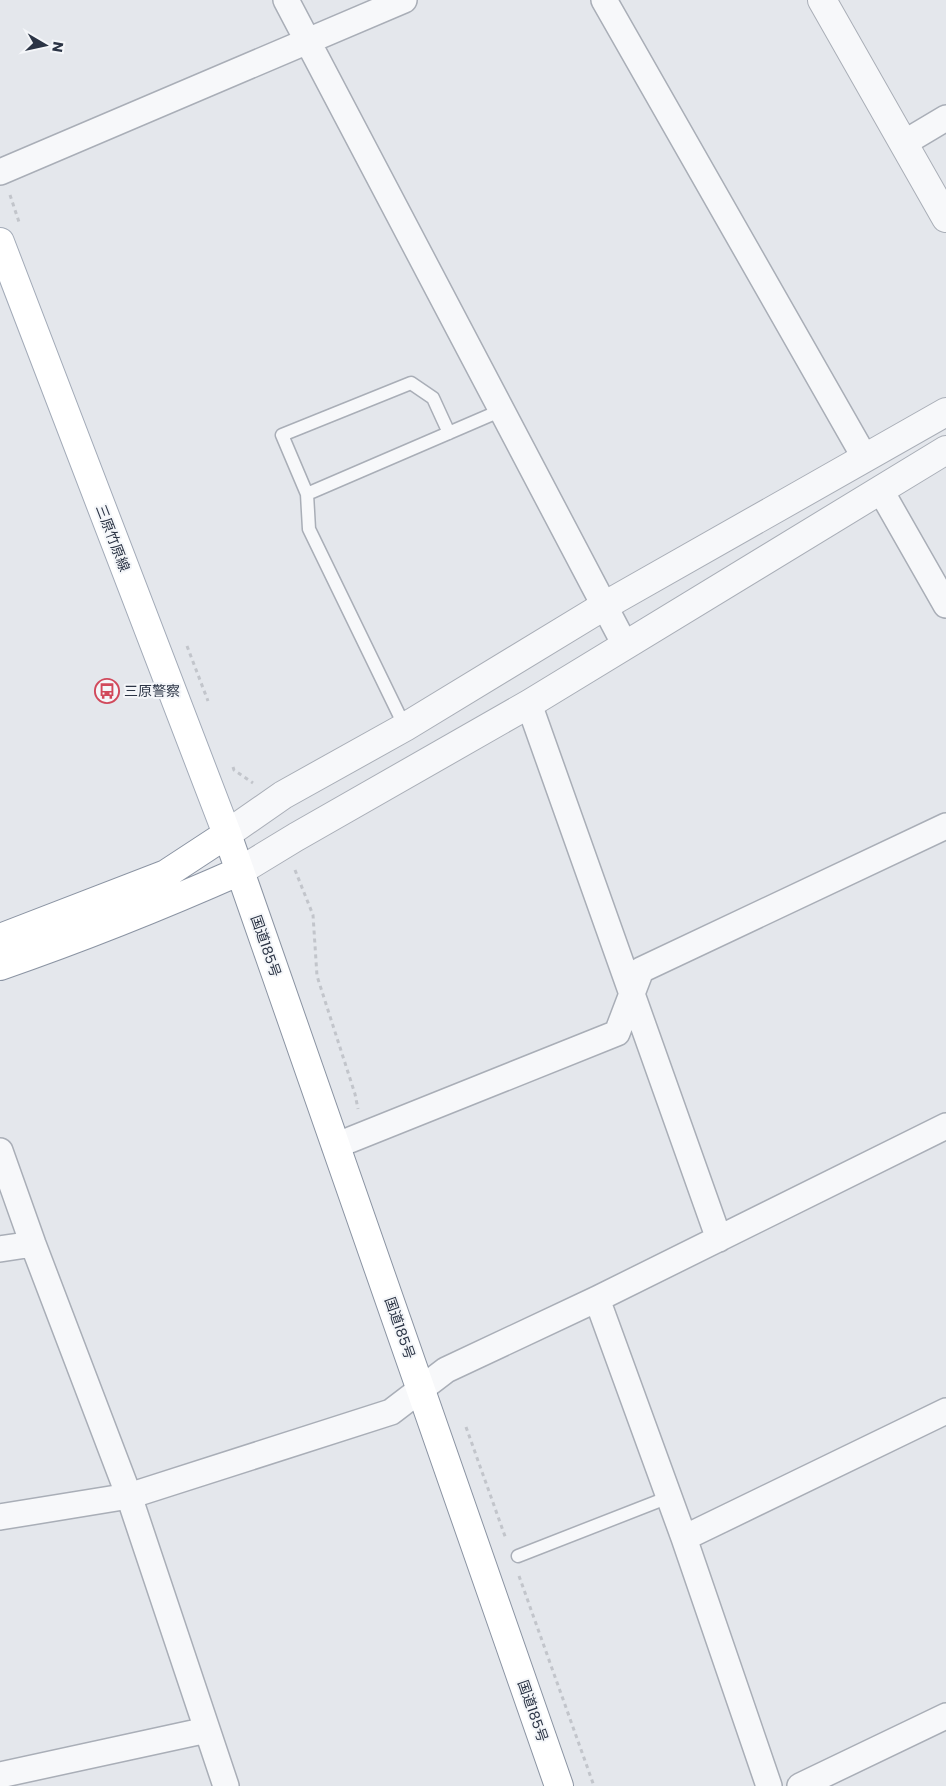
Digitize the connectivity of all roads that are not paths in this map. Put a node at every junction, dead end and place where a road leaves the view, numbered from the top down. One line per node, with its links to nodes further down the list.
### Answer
1 (286, 0): 5 (street)
2 (404, 0): 5 (street)
3 (604, 0): 15 (street)
4 (822, 0): 7 (street)
5 (308, 41): 8 (street); 11 (street)
6 (946, 118): 7 (street)
7 (904, 143): 9 (street)
8 (0, 172)
9 (946, 218)
10 (0, 242): 24 (main road, 三原竹原線)
11 (502, 410): 13 (lane); 19 (street)
12 (946, 412): 15 (street)
13 (448, 433): 17 (lane); 17 (lane)
14 (946, 450): 16 (street)
15 (865, 458): 19 (street)
16 (881, 491): 18 (street); 20 (street)
17 (307, 494): 22 (lane)
18 (946, 605)
19 (604, 606): 20 (street); 22 (street)
20 (625, 645): 21 (street)
21 (529, 704): 25 (street); 28 (street)
22 (405, 726): 24 (street)
23 (946, 826): 28 (street)
24 (226, 834): 25 (main road, 国道185号); 26 (main road)
25 (240, 871): 27 (main road); 30 (main road, 国道185号)
26 (0, 938)
27 (0, 966)
28 (632, 996): 30 (street); 32 (street)
29 (946, 1126): 32 (street)
30 (335, 1146): 36 (main road, 国道185号)
31 (0, 1151): 33 (street)
32 (719, 1239): 35 (street)
33 (33, 1244): 34 (street); 38 (street)
34 (0, 1249)
35 (597, 1299): 36 (street); 39 (street)
36 (422, 1390): 38 (street); 47 (main road, 国道185号)
37 (946, 1411): 41 (street)
38 (129, 1496): 40 (street); 44 (street)
39 (669, 1497): 41 (street); 42 (lane)
40 (0, 1517)
41 (684, 1538): 48 (street)
42 (518, 1556)
43 (946, 1716): 49 (street)
44 (207, 1730): 45 (street); 46 (street)
45 (12, 1777)
46 (226, 1786)
47 (559, 1786)
48 (769, 1786)
49 (800, 1786)

